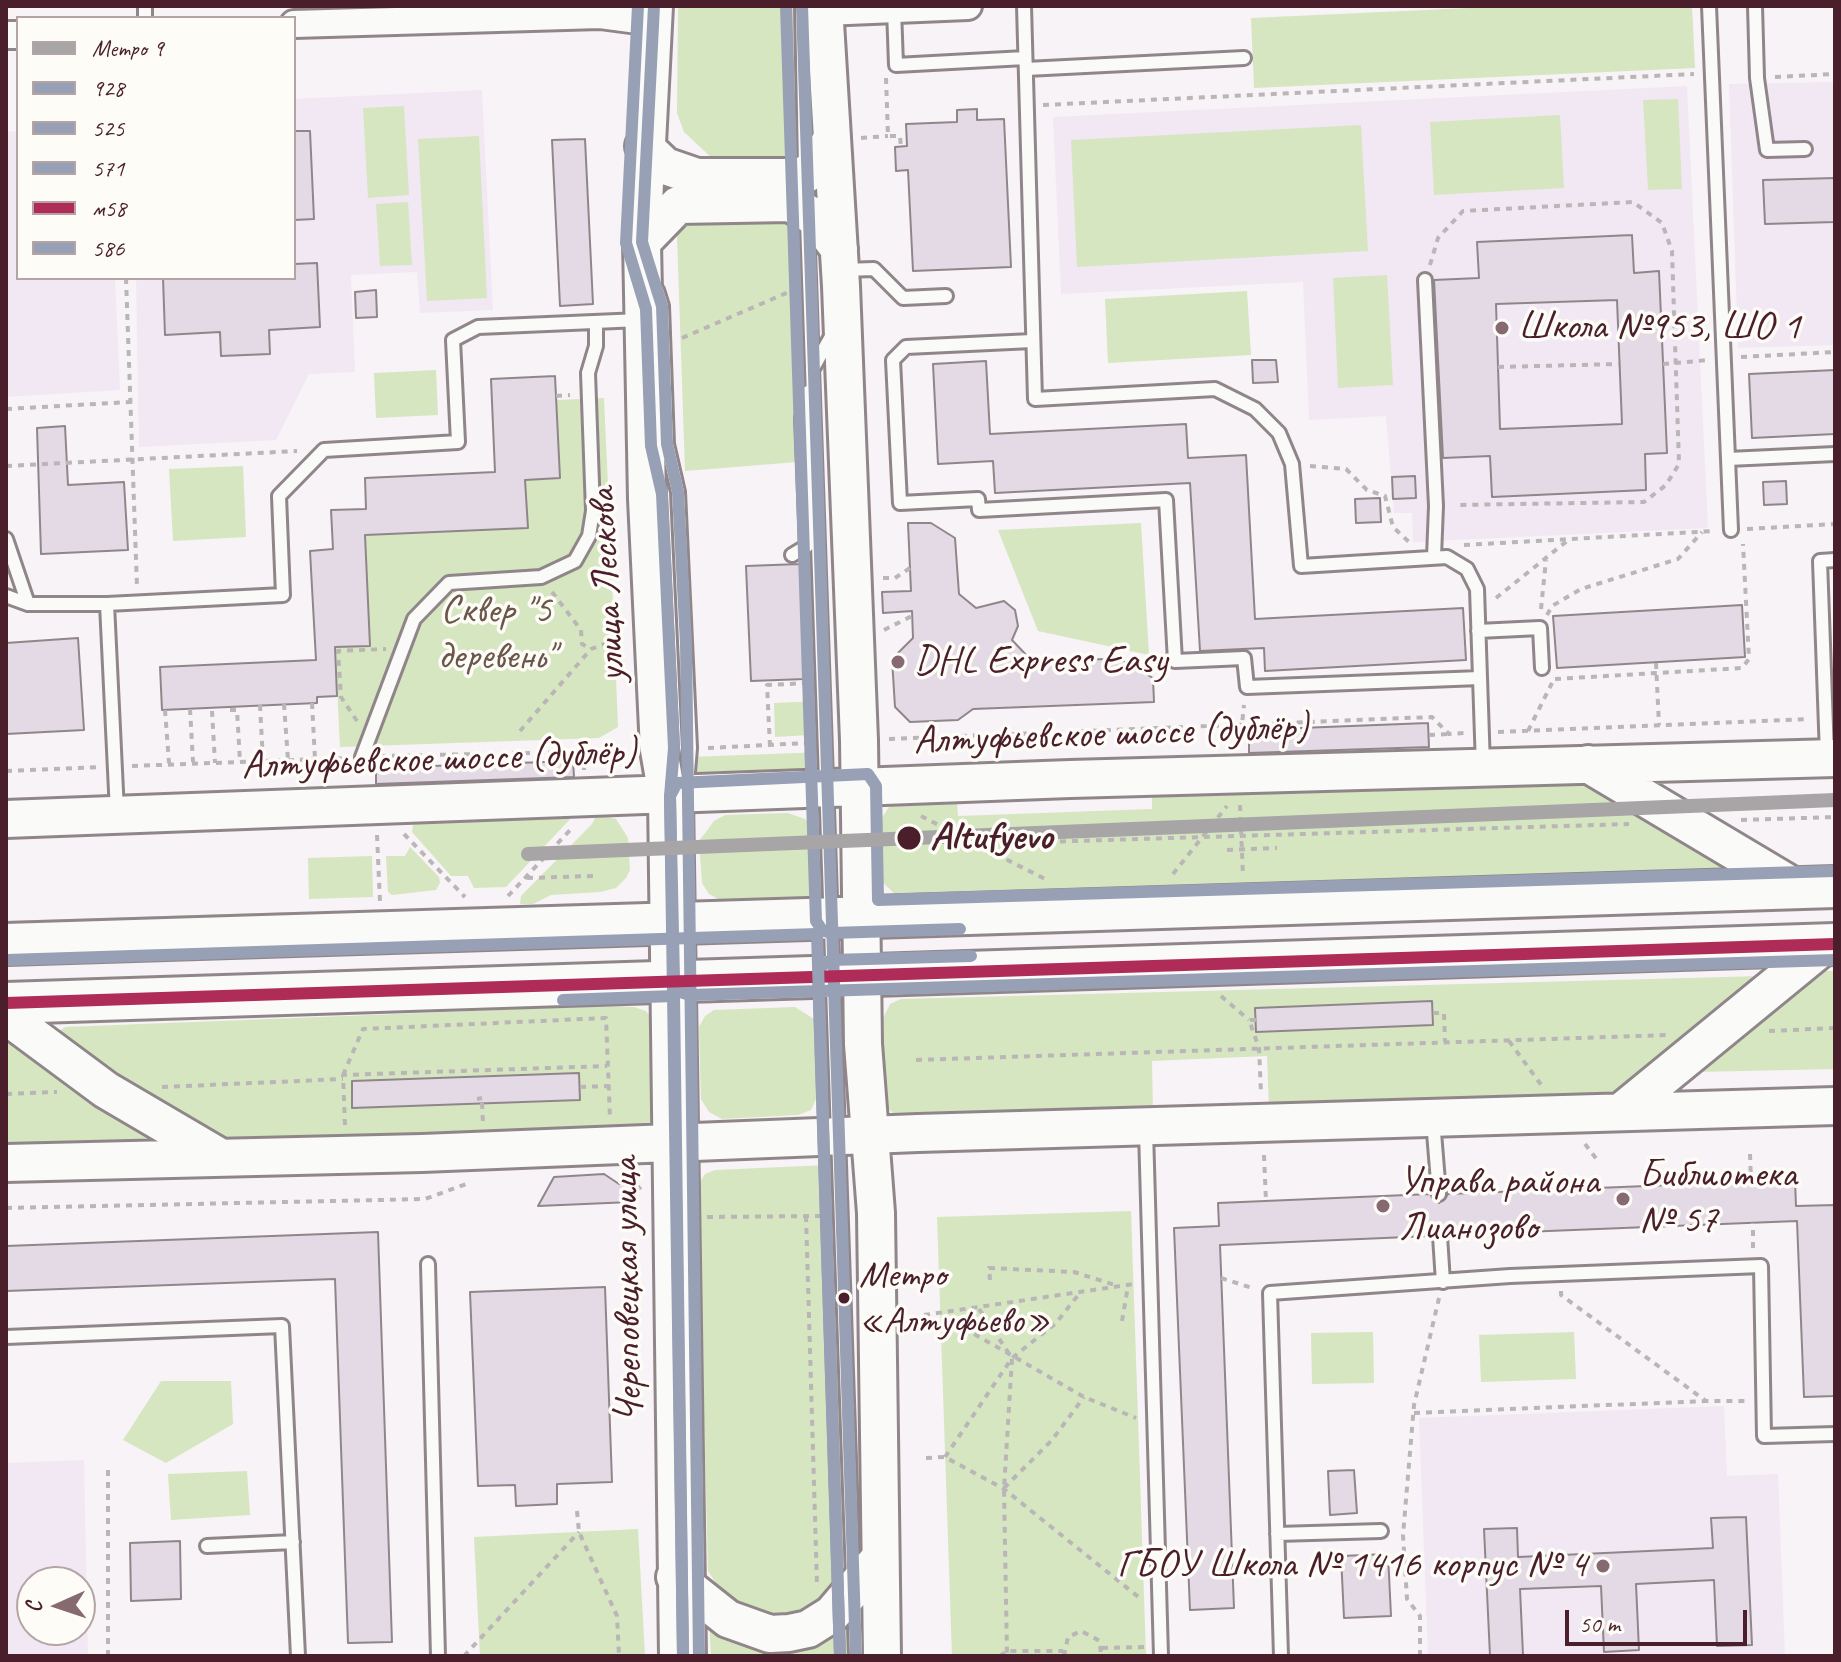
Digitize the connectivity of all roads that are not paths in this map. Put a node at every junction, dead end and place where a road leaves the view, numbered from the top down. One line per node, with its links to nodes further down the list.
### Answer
1 (968, 6): 6 (street)
2 (1024, 6): 10 (lane)
3 (1709, 6): 25 (lane)
4 (1755, 6): 13 (lane)
5 (817, 8): 6 (street); 11 (main road); 14 (lane)
6 (894, 9): 10 (lane)
7 (653, 14): 8 (street); 12 (main road, улица Лескова)
8 (296, 24)
9 (1244, 58): 10 (lane)
10 (1026, 64): 22 (lane)
11 (847, 138): 14 (main road); 16 (main road)
12 (644, 146): 14 (main road); 15 (main road, улица Лескова)
13 (1805, 149)
14 (806, 192): 15 (main road); 16 (main road); 23 (lane)
15 (642, 242): 21 (main road, улица Лескова)
16 (839, 260): 18 (lane); 19 (main road)
17 (1425, 280): 28 (lane)
18 (946, 296)
19 (842, 317): 23 (lane); 42 (main road)
20 (596, 322): 21 (lane); 33 (lane); 39 (lane)
21 (653, 330): 43 (main road, улица Лескова); 43 (lane, улица Лескова)
22 (1032, 341): 28 (lane); 36 (lane)
23 (812, 370): 29 (lane); 42 (lane)
24 (1835, 454): 25 (lane)
25 (1728, 459): 26 (lane)
26 (1731, 530)
27 (6, 539): 32 (lane)
28 (1434, 552): 34 (lane)
29 (792, 555)
30 (1835, 560): 37 (lane)
31 (6, 596): 32 (lane)
32 (28, 604): 33 (lane)
33 (107, 604): 44 (lane)
34 (1478, 631): 35 (lane); 36 (lane)
35 (1548, 668)
36 (1480, 678): 38 (lane)
37 (1830, 686): 40 (lane)
38 (1482, 749): 41 (main road, Алтуфьевское шоссе (дублёр)); 42 (main road, Алтуфьевское шоссе (дублёр))
39 (362, 757)
40 (1831, 758): 41 (main road, Алтуфьевское шоссе (дублёр))
41 (1587, 763): 47 (main road)
42 (844, 788): 43 (main road, Алтуфьевское шоссе (дублёр)); 48 (main road)
43 (677, 796): 44 (main road, Алтуфьевское шоссе (дублёр)); 49 (main road, улица Лескова)
44 (117, 815): 45 (main road, Алтуфьевское шоссе (дублёр))
45 (6, 819)
46 (1835, 887): 47 (main road)
47 (1796, 888): 48 (main road)
48 (847, 916): 49 (main road); 52 (main road)
49 (679, 922): 50 (main road); 53 (main road, Череповецкая улица)
50 (6, 944)
51 (1830, 944): 52 (main road); 57 (main road)
52 (849, 975): 53 (main road); 60 (main road)
53 (681, 980): 54 (main road); 61 (main road, Череповецкая улица)
54 (6, 1003)
55 (6, 1020): 62 (main road)
56 (1835, 1106): 57 (main road)
57 (1622, 1111): 58 (main road)
58 (1433, 1117): 59 (main road); 64 (lane)
59 (1145, 1126): 60 (main road); 77 (lane)
60 (853, 1135): 61 (main road); 74 (main road); 76 (lane)
61 (682, 1143): 62 (main road); 75 (main road, Череповецкая улица)
62 (221, 1158): 63 (main road)
63 (6, 1163)
64 (1439, 1194)
65 (1440, 1236): 67 (lane)
66 (428, 1264): 79 (lane)
67 (1443, 1282): 69 (lane); 71 (lane)
68 (6, 1337): 72 (lane)
69 (1835, 1434)
70 (1381, 1531): 71 (lane)
71 (1277, 1534): 84 (lane)
72 (293, 1542): 73 (lane); 78 (lane)
73 (207, 1546)
74 (879, 1559): 76 (main road); 83 (main road)
75 (686, 1587): 76 (main road); 80 (main road, Череповецкая улица); 81 (lane, Череповецкая улица)
76 (853, 1591): 82 (lane)
77 (1161, 1651)
78 (298, 1656)
79 (438, 1656)
80 (678, 1656)
81 (699, 1656)
82 (856, 1656)
83 (882, 1656)
84 (1281, 1656)

